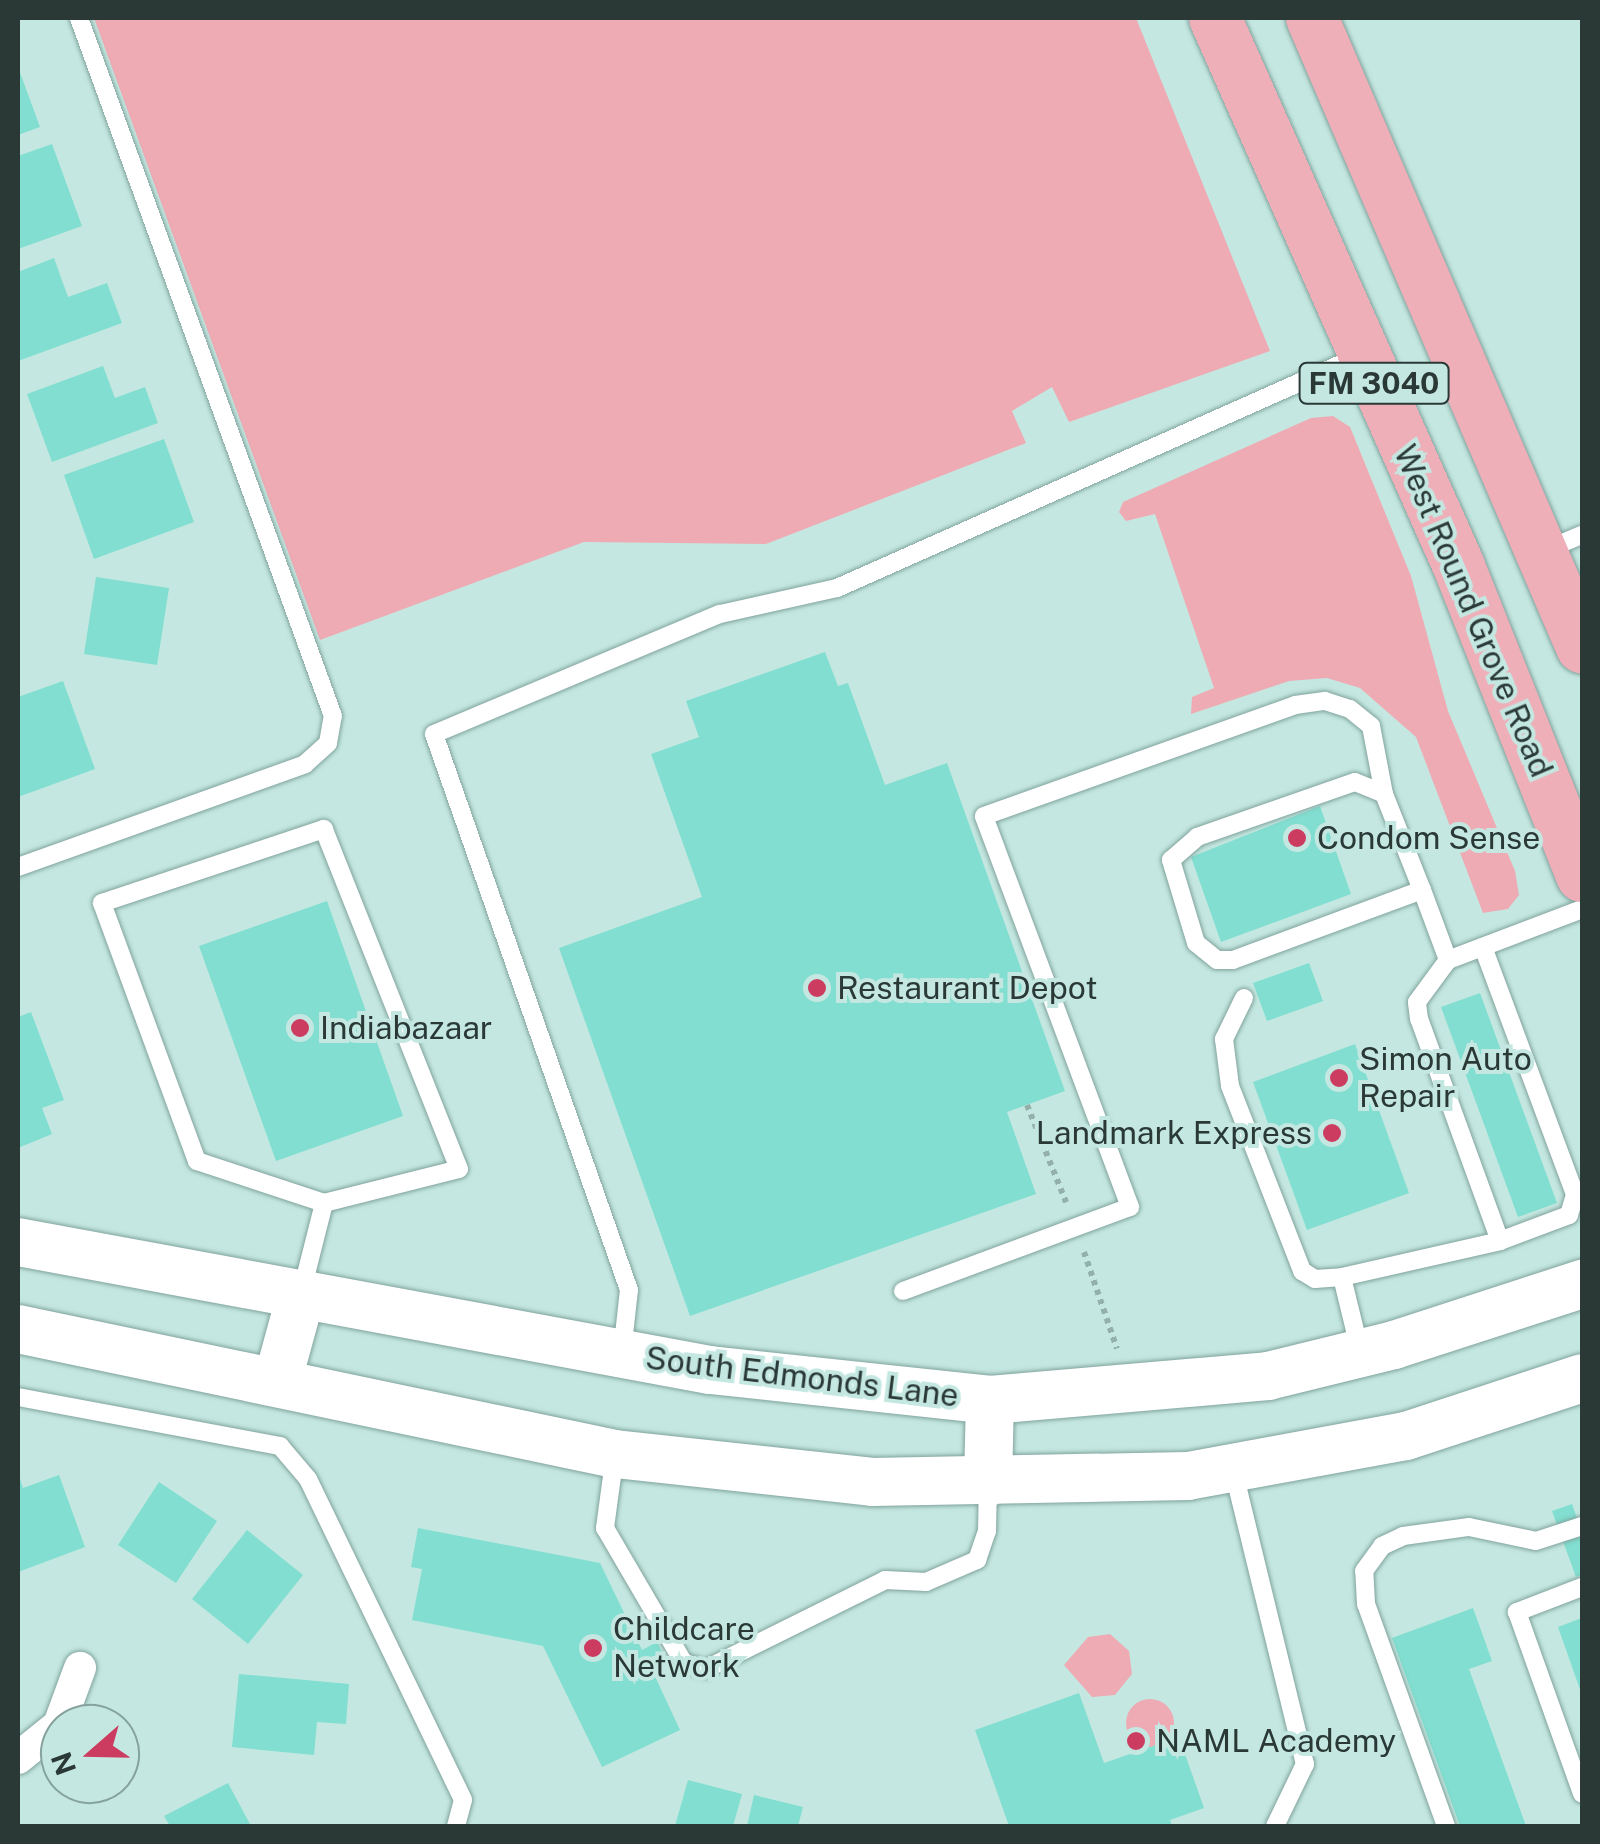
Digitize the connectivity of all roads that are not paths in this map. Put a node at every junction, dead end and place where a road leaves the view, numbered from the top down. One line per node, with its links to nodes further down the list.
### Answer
1 (79, 18): 8 (lane)
2 (1214, 18): 4 (main road, West Round Grove Road / FM 3040)
3 (1312, 18): 5 (main road, FM 3040)
4 (1361, 355): 9 (main road, West Round Grove Road / FM 3040); 24 (lane)
5 (1561, 544): 6 (main road, FM 3040)
6 (1582, 647)
7 (1384, 794): 10 (lane); 10 (lane); 20 (lane)
8 (18, 867)
9 (1582, 876)
10 (1422, 890): 13 (lane)
11 (1582, 909): 12 (lane)
12 (1483, 947): 13 (lane); 16 (lane)
13 (1448, 960): 16 (lane)
14 (1244, 998): 18 (lane)
15 (324, 1203): 15 (lane); 21 (lane)
16 (1500, 1240): 18 (lane)
17 (18, 1242): 21 (main road, South Edmonds Lane)
18 (1342, 1278): 23 (lane)
19 (1582, 1284): 23 (main road, South Edmonds Lane)
20 (903, 1292)
21 (301, 1294): 24 (main road, South Edmonds Lane); 26 (main road)
22 (18, 1328): 26 (main road)
23 (1360, 1352): 28 (main road, South Edmonds Lane)
24 (622, 1354): 28 (main road, South Edmonds Lane)
25 (1582, 1378): 30 (main road)
26 (278, 1379): 29 (main road)
27 (18, 1398): 37 (lane)
28 (990, 1400): 31 (main road)
29 (615, 1454): 31 (main road); 31 (lane)
30 (1233, 1469): 31 (main road); 38 (lane)
31 (988, 1482)
32 (1582, 1526): 39 (lane)
33 (1582, 1586): 36 (lane)
34 (80, 1668): 35 (street)
35 (18, 1758)
36 (1582, 1794)
37 (456, 1826)
38 (1275, 1826)
39 (1446, 1826)

